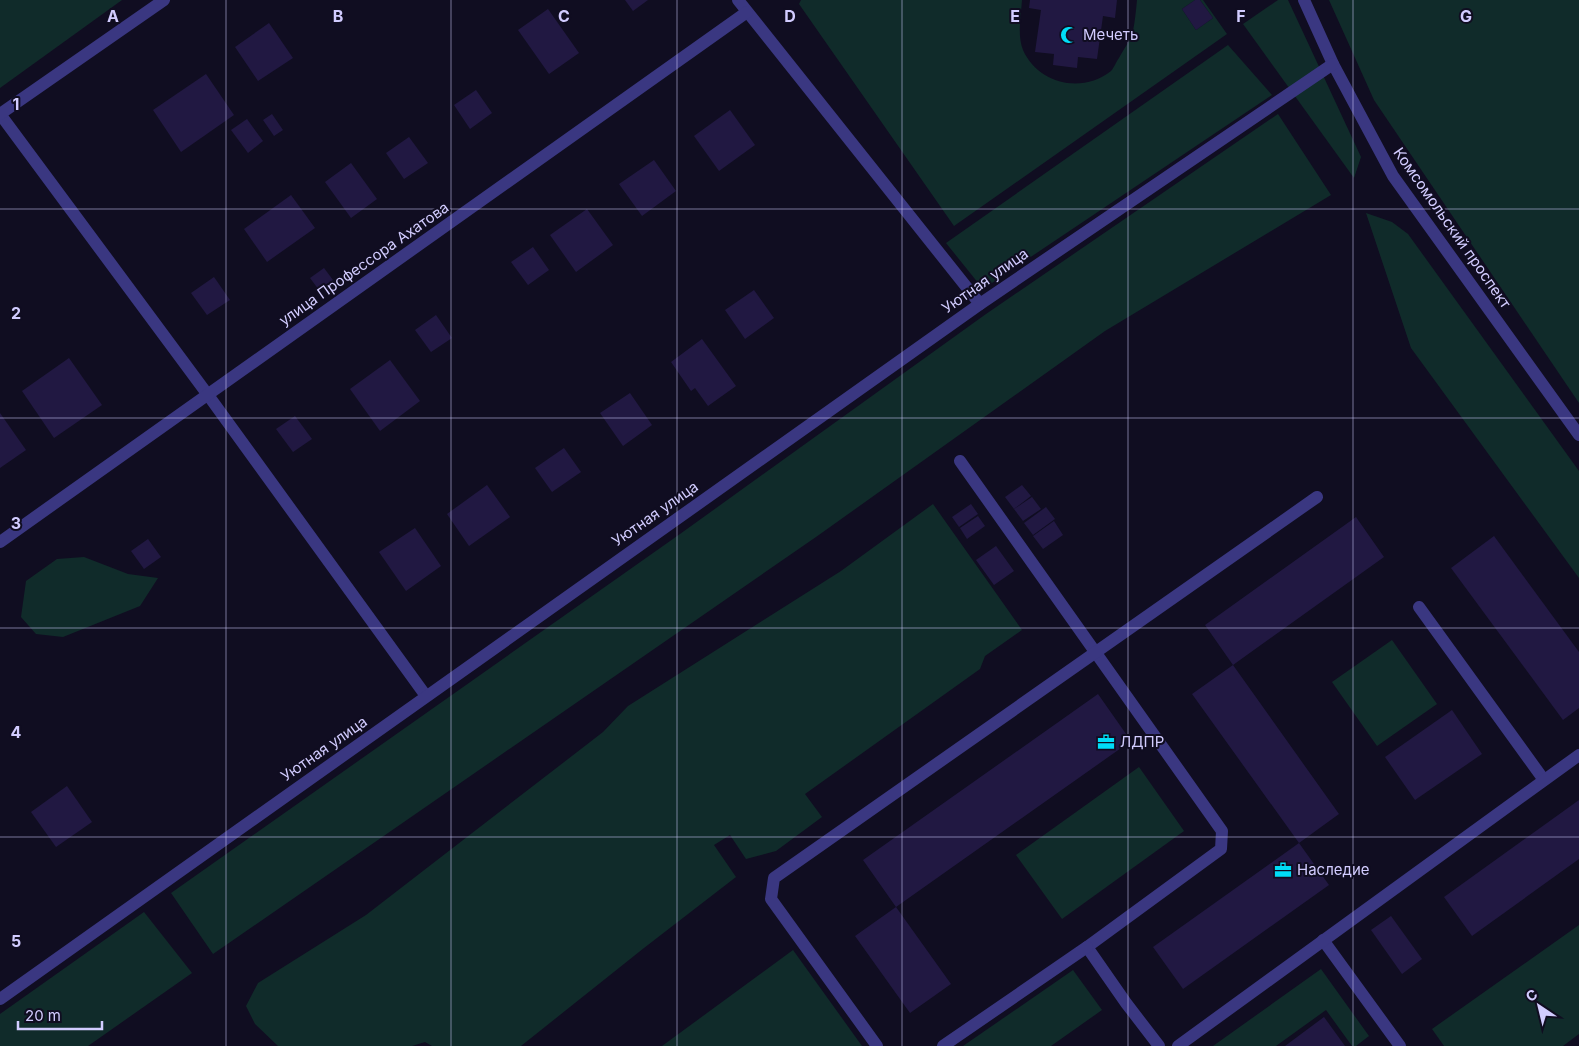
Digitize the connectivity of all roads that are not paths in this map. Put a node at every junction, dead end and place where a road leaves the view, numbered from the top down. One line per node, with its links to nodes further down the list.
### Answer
1 (164, 0): 6 (street)
2 (738, 0): 4 (street)
3 (1304, 0): 5 (street, Комсомольский проспект)
4 (747, 12): 7 (street); 8 (street, улица Профессора Ахатова)
5 (1333, 64): 7 (street, Уютная улица); 9 (street, Комсомольский проспект)
6 (0, 114): 8 (street)
7 (980, 304): 15 (street, Уютная улица)
8 (208, 395): 12 (street, улица Профессора Ахатова); 15 (street)
9 (1579, 436)
10 (960, 461): 14 (street)
11 (1317, 497): 14 (street)
12 (0, 542)
13 (1419, 607): 17 (street)
14 (1096, 652): 19 (street); 21 (street)
15 (426, 696): 20 (street, Уютная улица)
16 (1579, 755): 17 (street)
17 (1544, 780): 18 (street)
18 (1323, 940): 24 (street); 25 (street)
19 (1087, 947): 22 (street); 23 (street)
20 (0, 999)
21 (877, 1046)
22 (943, 1046)
23 (1159, 1046)
24 (1178, 1046)
25 (1400, 1046)

